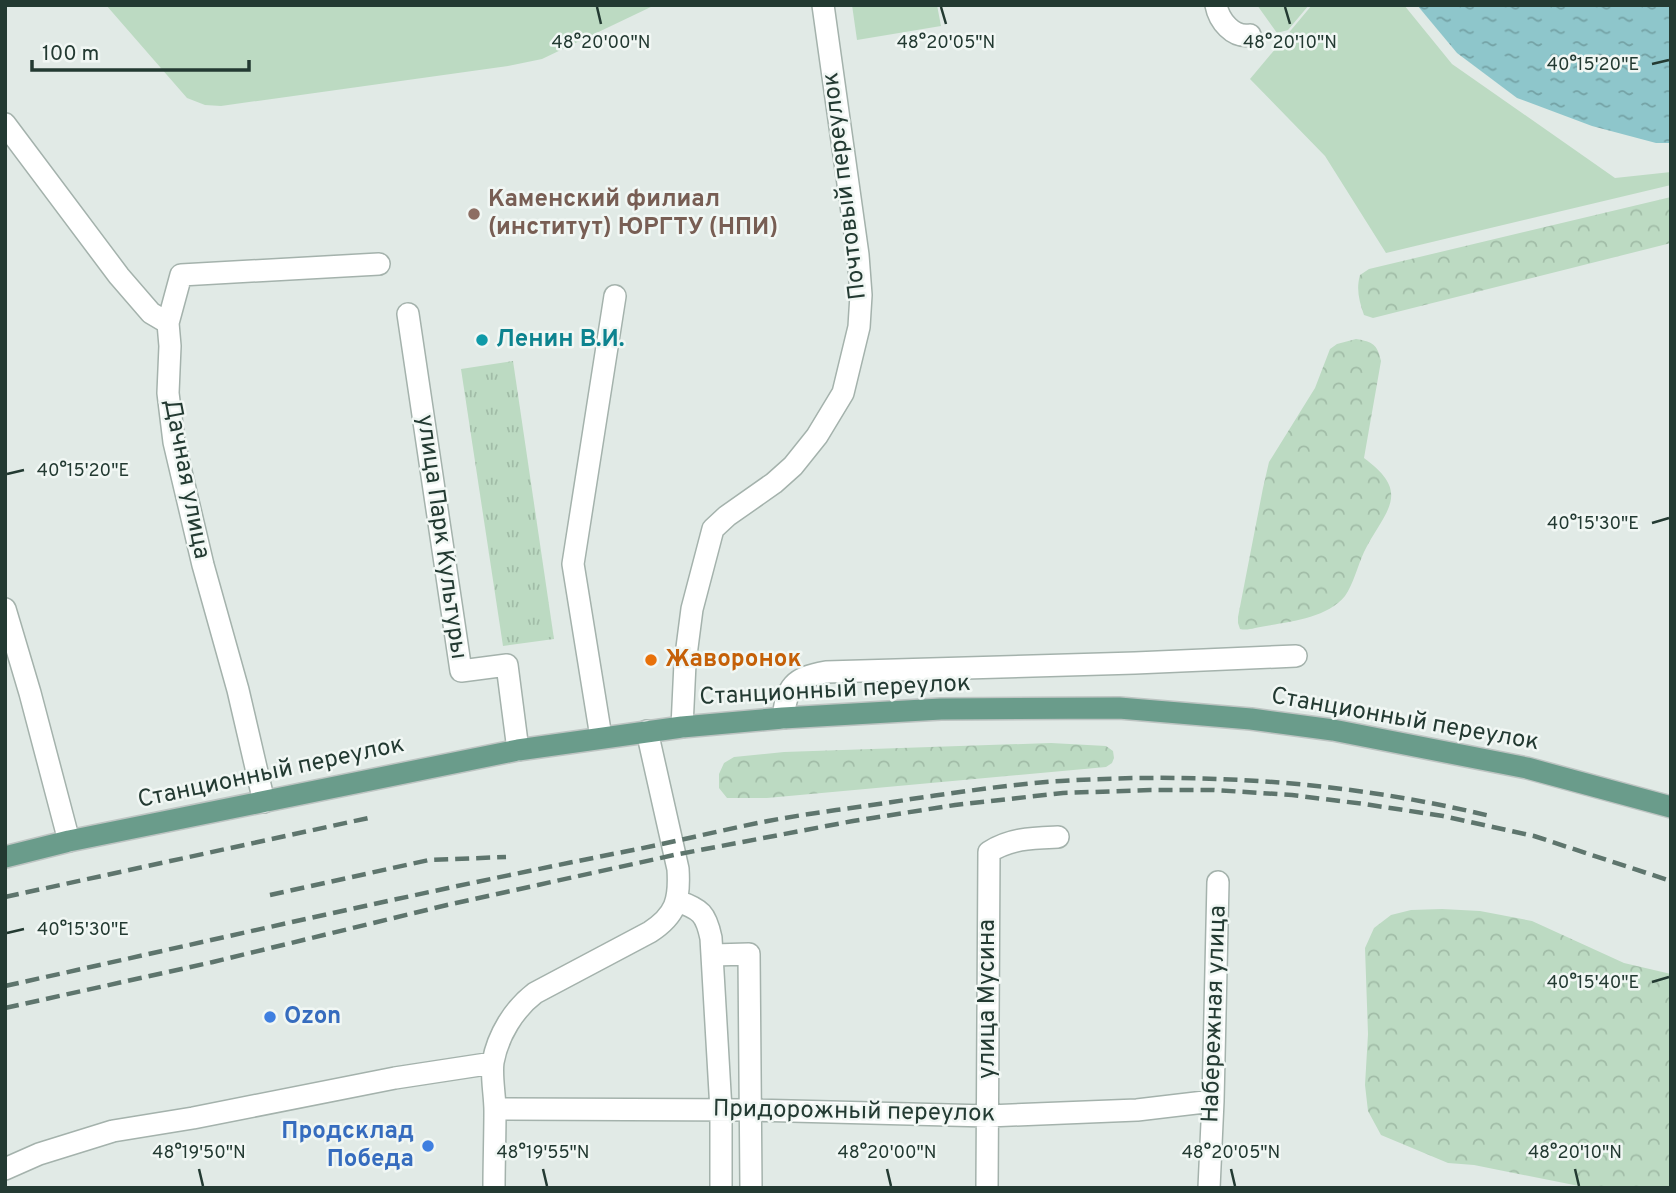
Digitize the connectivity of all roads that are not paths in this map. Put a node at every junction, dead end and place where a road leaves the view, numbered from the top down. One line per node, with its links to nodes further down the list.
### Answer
1 (823, 5): 12 (street, Почтовый переулок)
2 (1216, 5): 3 (street)
3 (1250, 36)
4 (5, 124): 8 (street)
5 (379, 264): 8 (street, Дачная улица)
6 (615, 296): 14 (street)
7 (408, 314): 15 (street, улица Парк Культуры)
8 (169, 323): 16 (street, Дачная улица)
9 (5, 609): 19 (street)
10 (1296, 656): 11 (street)
11 (783, 718): 12 (main road, Станционный переулок); 17 (main road, Станционный переулок)
12 (682, 727): 13 (main road, Станционный переулок)
13 (647, 731): 14 (main road, Станционный переулок); 22 (street)
14 (601, 737): 15 (main road, Станционный переулок)
15 (517, 750): 16 (main road, Станционный переулок)
16 (264, 802): 19 (main road, Станционный переулок)
17 (1671, 807)
18 (1058, 837): 29 (street, улица Мусина)
19 (69, 841): 20 (main road, Станционный переулок)
20 (5, 857)
21 (1218, 882): 25 (street, Набережная улица)
22 (677, 901): 23 (street); 24 (street)
23 (713, 955): 27 (street); 28 (street)
24 (493, 1063): 26 (street); 30 (street)
25 (1213, 1101): 29 (street, Придорожный переулок); 35 (street, Набережная улица)
26 (495, 1109): 27 (street, Придорожный переулок); 31 (street)
27 (721, 1110): 28 (street, Придорожный переулок); 32 (street)
28 (750, 1110): 29 (street, Придорожный переулок); 33 (street)
29 (988, 1116): 34 (street, улица Мусина)
30 (5, 1169)
31 (494, 1188)
32 (721, 1188)
33 (751, 1188)
34 (987, 1188)
35 (1209, 1188)

